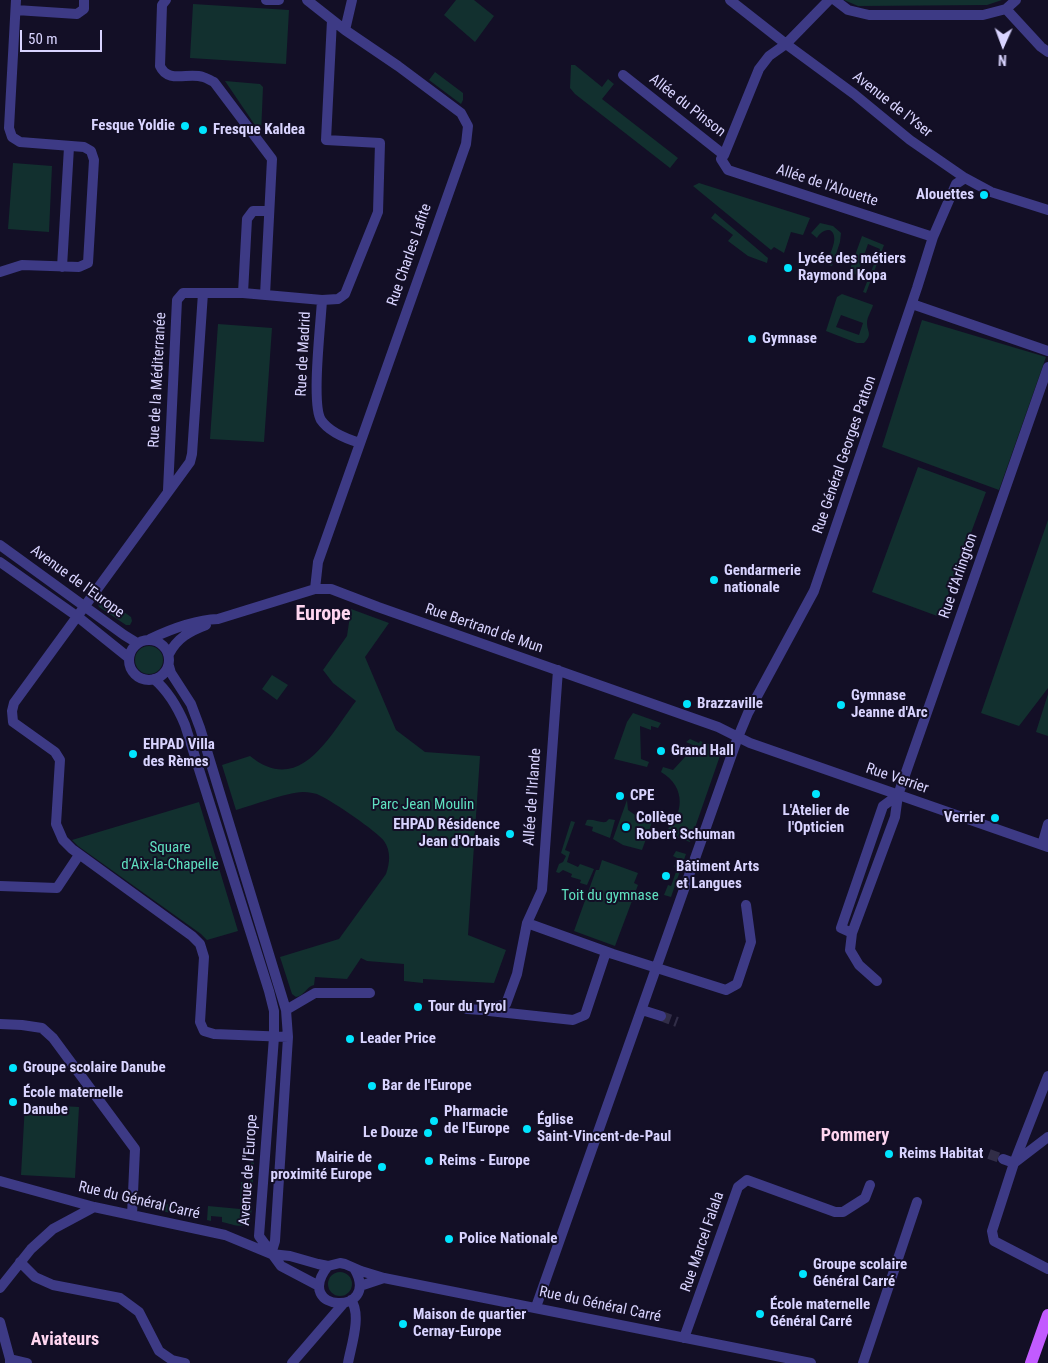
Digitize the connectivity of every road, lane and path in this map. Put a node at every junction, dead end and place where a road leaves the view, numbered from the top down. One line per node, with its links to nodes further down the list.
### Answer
1 (84, 0): 11 (street)
2 (166, 0): 21 (street)
3 (266, 0): 4 (street)
4 (279, 0)
5 (307, 0): 13 (street, Rue Charles Lafite)
6 (352, 0): 14 (street)
7 (730, 0): 15 (street, Avenue de l'Yser)
8 (829, 0): 15 (street, Allée du Pinson)
9 (836, 0): 12 (street)
10 (1016, 0): 12 (street)
11 (16, 5): 18 (street)
12 (1006, 9): 16 (street)
13 (332, 20): 14 (street, Rue Charles Lafite); 29 (street, Rue de Madrid)
14 (345, 30): 33 (street, Rue Charles Lafite)
15 (786, 44): 19 (street, Allée du Pinson); 20 (street, Avenue de l'Yser)
16 (1048, 52)
17 (623, 75): 19 (street, Allée du Pinson)
18 (69, 147): 24 (street); 24 (street)
19 (724, 155): 23 (street, Allée de l'Alouette)
20 (965, 178): 22 (street, Avenue de l'Yser); 23 (street, Rue Général Georges Patton)
21 (269, 210): 27 (street); 28 (street)
22 (1048, 210)
23 (933, 237): 30 (street, Rue Général Georges Patton)
24 (62, 267): 25 (street)
25 (0, 272)
26 (203, 293): 27 (street, Rue de la Méditerranée); 34 (street); 34 (street, Rue de la Méditerranée)
27 (243, 293): 28 (street, Rue de la Méditerranée)
28 (265, 295): 29 (street, Rue de la Méditerranée)
29 (322, 300): 33 (street, Rue de Madrid)
30 (912, 304): 31 (street); 48 (street, Rue Général Georges Patton)
31 (1048, 351)
32 (1048, 367): 49 (street, Rue d'Arlington)
33 (360, 443): 37 (street, Rue Charles Lafite)
34 (168, 490): 38 (street)
35 (0, 544): 38 (street, Avenue de l'Europe)
36 (0, 562): 39 (street, Avenue de l'Europe)
37 (315, 589): 40 (street, Rue Bertrand de Mun); 46 (street, Rue Bertrand de Mun)
38 (86, 606): 39 (street); 42 (street, Avenue de l'Europe)
39 (78, 617): 44 (street, Avenue de l'Europe); 54 (street)
40 (218, 618): 41 (street, Rue Bertrand de Mun); 43 (street, Rue Bertrand de Mun)
41 (150, 639): 42 (street); 43 (street)
42 (137, 643): 44 (street)
43 (169, 654): 45 (street)
44 (128, 658): 47 (street)
45 (168, 666): 47 (street); 51 (street, Avenue de l'Europe)
46 (558, 670): 48 (street, Rue Bertrand de Mun); 57 (street, Allée de l'Irlande)
47 (154, 680): 52 (street, Avenue de l'Europe)
48 (738, 737): 49 (street, Rue Verrier); 60 (street, Rue Général Georges Patton)
49 (898, 795): 53 (street, Rue Verrier); 58 (street, Rue d'Arlington); 58 (street, Rue d'Arlington)
50 (1048, 824): 53 (street)
51 (233, 836): 52 (street); 64 (street, Avenue de l'Europe)
52 (221, 839): 69 (street, Avenue de l'Europe)
53 (1045, 846)
54 (80, 855): 55 (street); 69 (street)
55 (0, 886)
56 (746, 905): 60 (street)
57 (527, 922): 59 (street); 65 (street, Allée de l'Irlande)
58 (852, 933): 61 (street, Rue d'Arlington)
59 (606, 952): 60 (street); 65 (street)
60 (656, 967): 66 (street, Rue Général Georges Patton)
61 (877, 981)
62 (370, 993): 64 (street)
63 (468, 1009): 65 (street)
64 (286, 1010): 70 (street, Avenue de l'Europe)
65 (482, 1010)
66 (642, 1010): 67 (street); 92 (street, Rue Général Georges Patton)
67 (662, 1016)
68 (0, 1024): 79 (street)
69 (274, 1037): 70 (street); 80 (street, Avenue de l'Europe)
70 (288, 1037): 80 (street, Avenue de l'Europe)
71 (1048, 1076): 74 (street)
72 (1048, 1137): 74 (street)
73 (1003, 1159): 74 (street)
74 (1014, 1163): 84 (street)
75 (0, 1181): 78 (street, Rue du Général Carré)
76 (870, 1185): 96 (street, Rue Marcel Falala)
77 (917, 1202): 103 (street)
78 (94, 1207): 79 (street, Rue du Général Carré); 81 (street)
79 (132, 1216): 80 (street, Rue du Général Carré)
80 (271, 1254): 82 (street, Rue du Général Carré); 87 (street, Rue du Général Carré)
81 (20, 1262): 85 (street); 99 (street)
82 (328, 1266): 83 (street); 87 (street)
83 (354, 1268): 86 (street, Rue du Général Carré); 88 (street)
84 (1048, 1269)
85 (3, 1278): 89 (street)
86 (384, 1278): 88 (street, Rue du Général Carré); 92 (street, Rue du Général Carré)
87 (319, 1286): 90 (street)
88 (360, 1286): 91 (street)
89 (0, 1288)
90 (329, 1300): 91 (street); 94 (street)
91 (347, 1302): 94 (street); 101 (street)
92 (536, 1307): 96 (street, Rue du Général Carré)
93 (1048, 1315): 104 (main road)
94 (328, 1320): 100 (street)
95 (0, 1322): 97 (street)
96 (684, 1338): 102 (street, Rue du Général Carré)
97 (10, 1361): 98 (street)
98 (27, 1363)
99 (185, 1363)
100 (292, 1363)
101 (348, 1363)
102 (811, 1363)
103 (863, 1363)
104 (1031, 1363)

